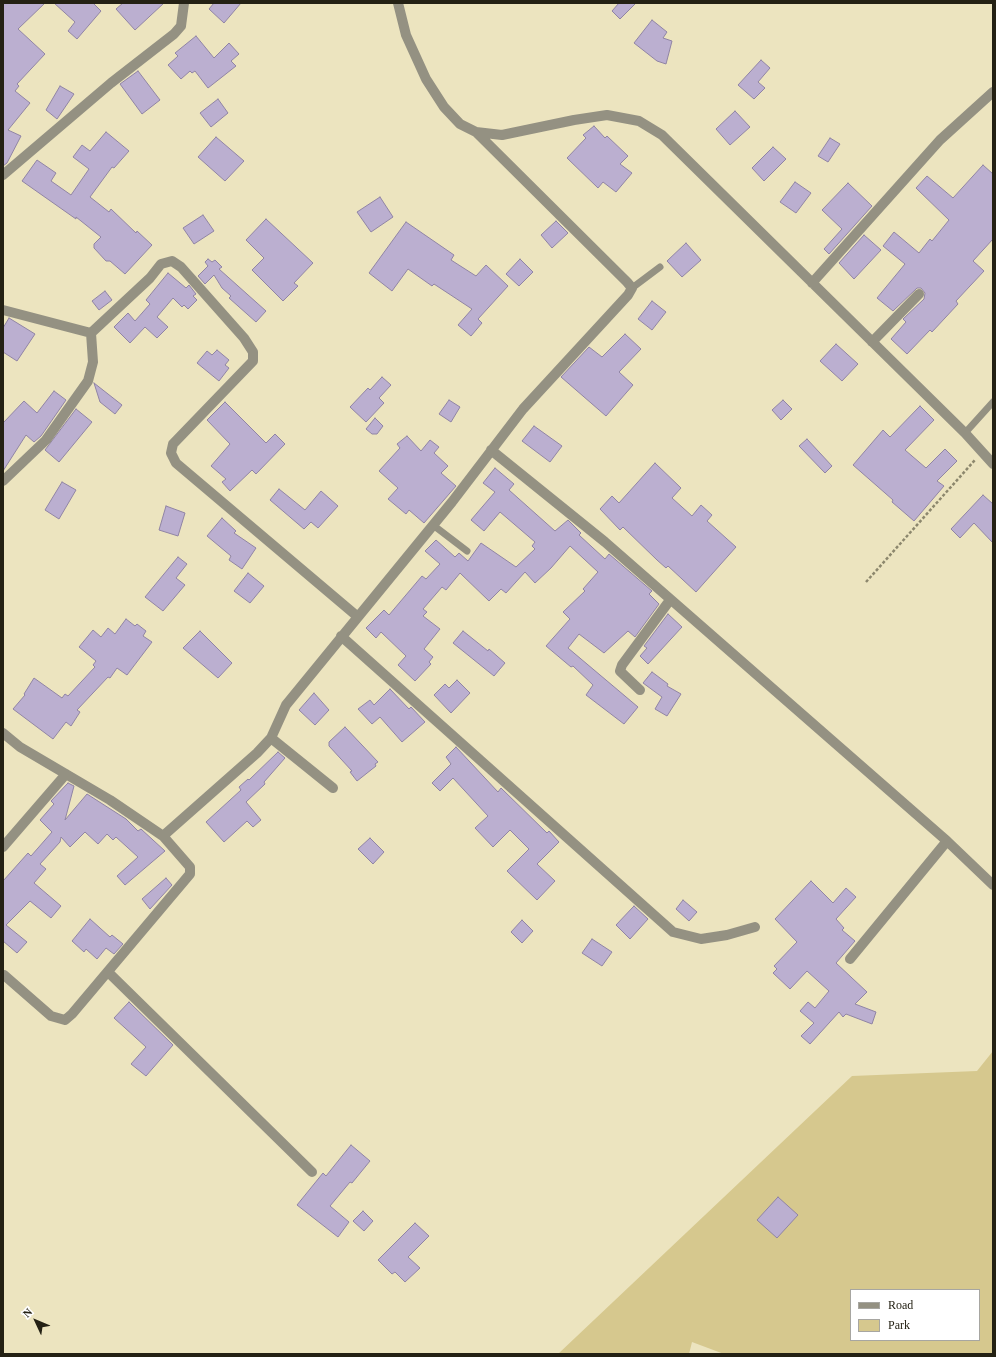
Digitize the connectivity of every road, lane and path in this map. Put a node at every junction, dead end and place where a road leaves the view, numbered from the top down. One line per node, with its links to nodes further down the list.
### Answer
1 (184, 3): 5 (street)
2 (398, 3): 4 (street)
3 (993, 92): 7 (street)
4 (476, 132): 7 (street); 8 (street)
5 (3, 175)
6 (660, 267): 8 (lane)
7 (812, 283): 12 (street)
8 (632, 288): 15 (street)
9 (919, 294): 12 (street)
10 (3, 310): 11 (street)
11 (92, 333): 18 (street); 23 (street)
12 (872, 342): 14 (street)
13 (993, 402): 14 (lane)
14 (965, 433): 17 (street)
15 (491, 450): 19 (street); 22 (street)
16 (980, 454): 21 (path)
17 (993, 464)
18 (3, 481)
19 (433, 525): 20 (lane); 23 (street)
20 (467, 552)
21 (866, 582)
22 (670, 600): 25 (street); 31 (street)
23 (358, 617): 24 (street)
24 (341, 636): 27 (street); 34 (street)
25 (640, 690)
26 (3, 733): 28 (street)
27 (271, 738): 29 (street); 30 (street)
28 (66, 774): 30 (street); 32 (street)
29 (333, 788)
30 (163, 836): 36 (street)
31 (947, 841): 33 (street); 35 (street)
32 (3, 847)
33 (993, 885)
34 (756, 927)
35 (850, 960)
36 (108, 972): 37 (street); 38 (street)
37 (4, 974)
38 (312, 1172)

